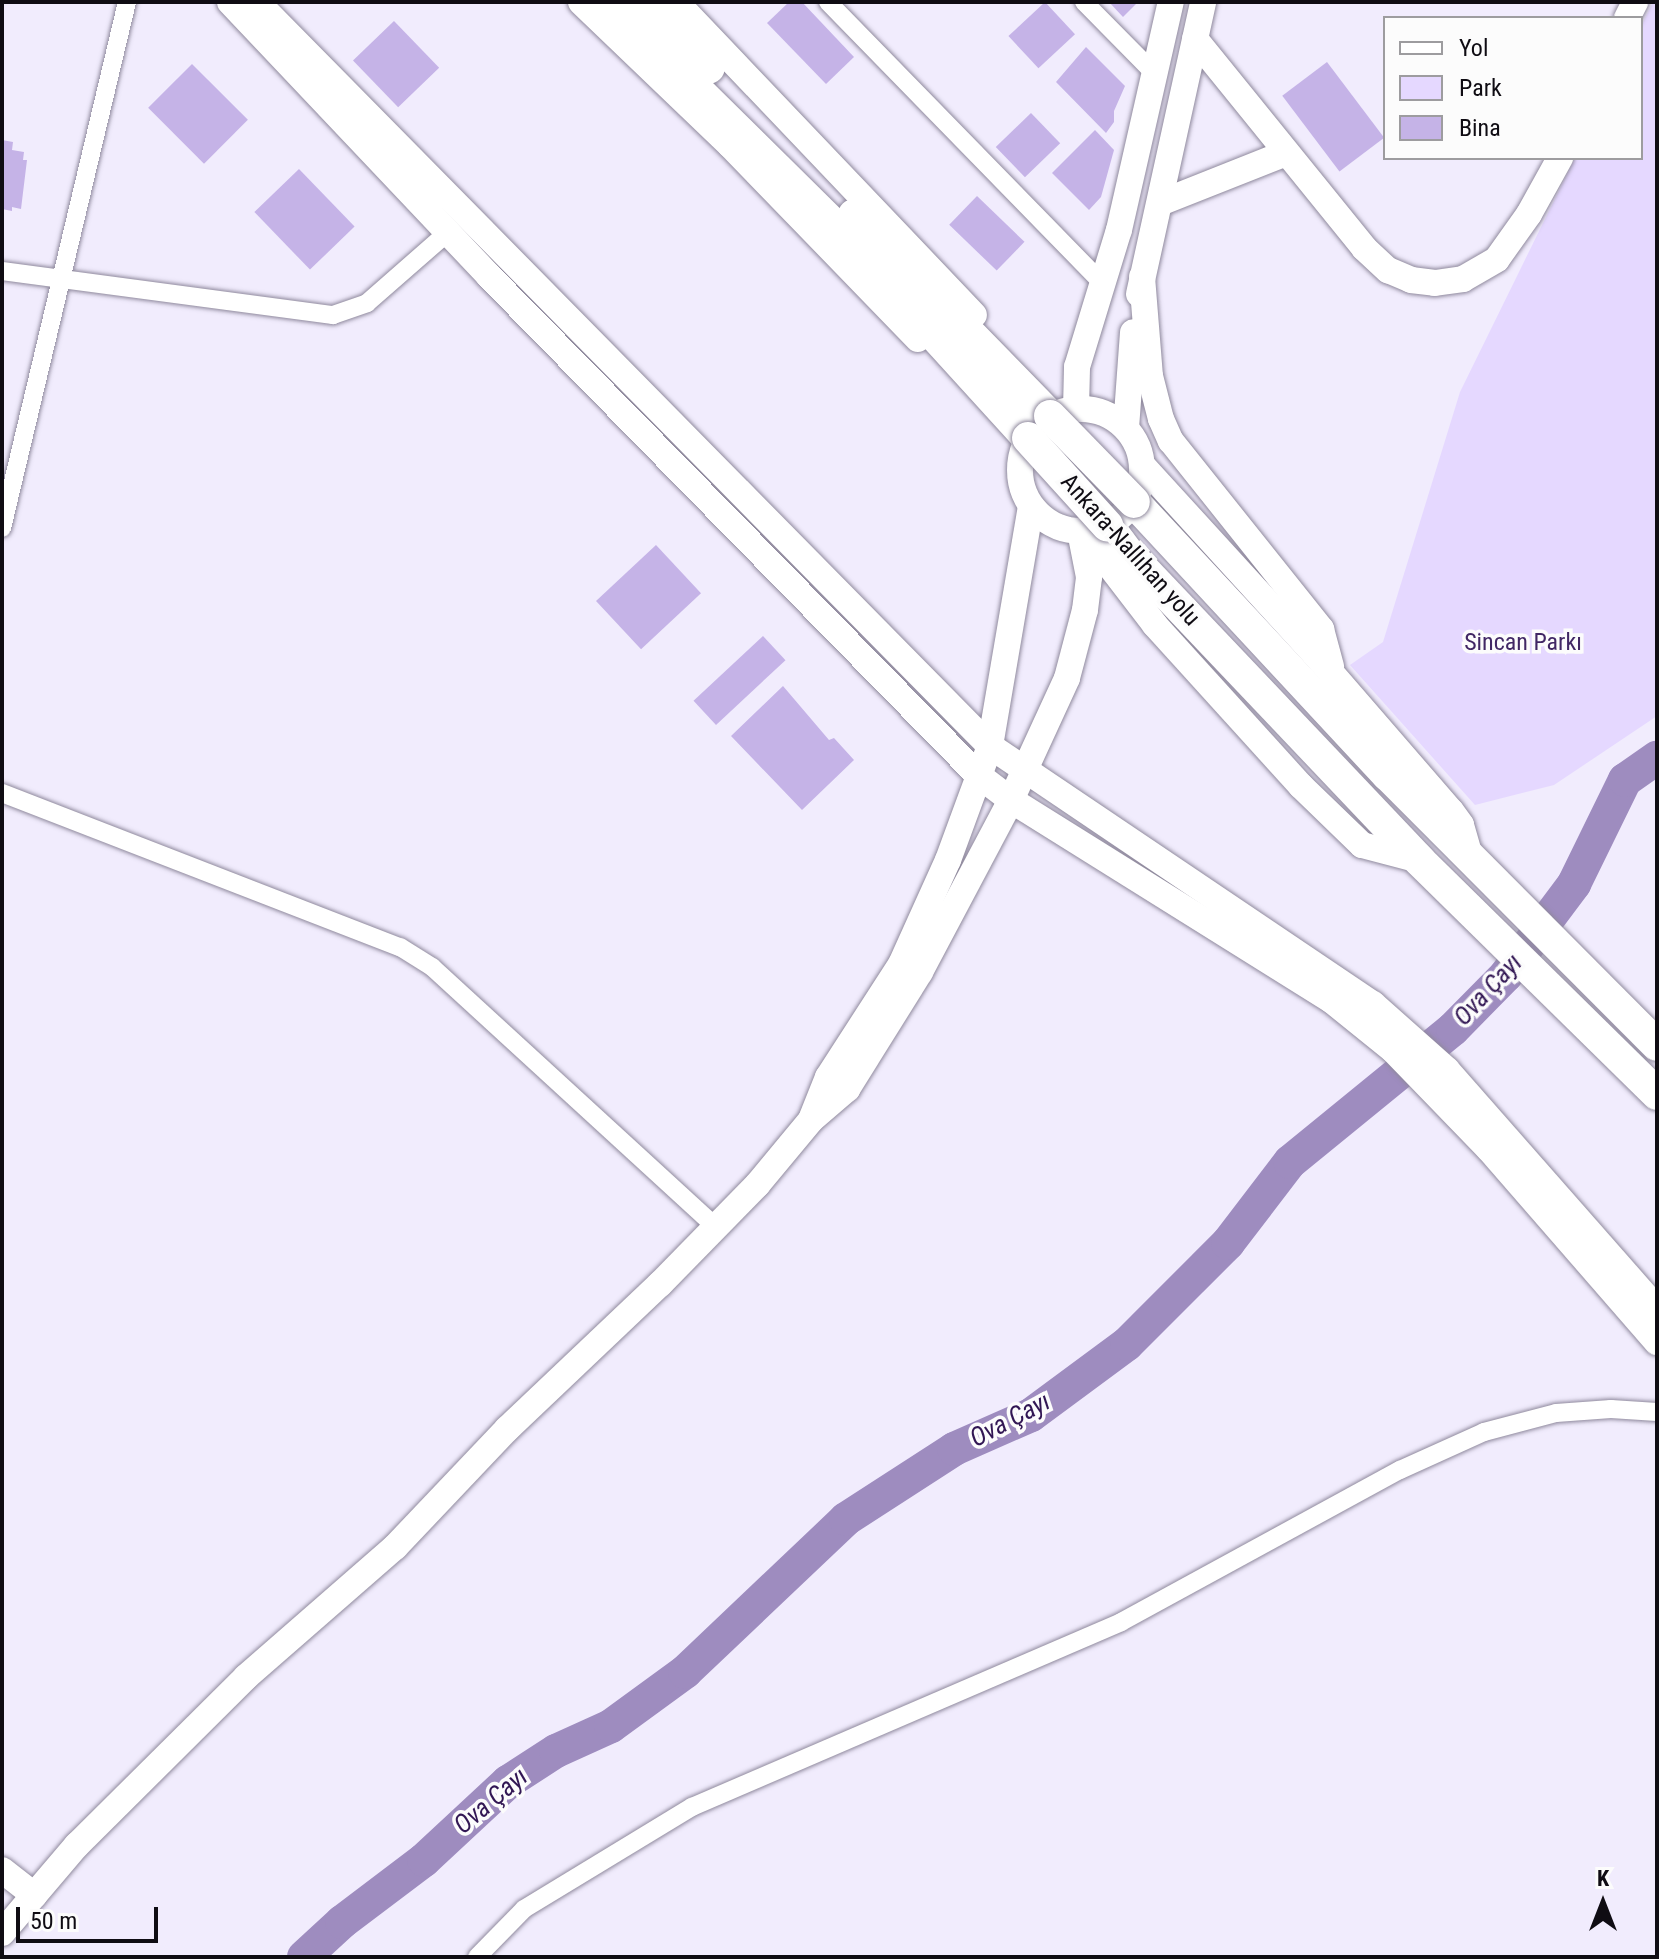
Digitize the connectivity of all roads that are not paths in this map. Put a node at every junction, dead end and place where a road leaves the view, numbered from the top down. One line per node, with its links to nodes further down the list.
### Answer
1 (127, 2): 20 (street)
2 (230, 2): 17 (street)
3 (257, 2): 31 (street)
4 (581, 2): 22 (street)
5 (608, 2): 22 (highway, Ankara-Nallıhan yolu)
6 (643, 2): 22 (highway, Ankara-Nallıhan yolu)
7 (676, 2): 22 (street)
8 (828, 2): 21 (street)
9 (1084, 2): 13 (street)
10 (1171, 2): 13 (street)
11 (1203, 2): 12 (street)
12 (1195, 39): 14 (street); 16 (street)
13 (1155, 74): 21 (street)
14 (1286, 153): 15 (street); 16 (street)
15 (1559, 160)
16 (1160, 203): 19 (street)
17 (448, 232): 20 (street); 33 (street)
18 (2, 271): 20 (street)
19 (1142, 277): 23 (street); 30 (street)
20 (61, 280): 26 (street)
21 (1104, 285): 22 (street)
22 (1048, 425): 23 (street); 25 (street); 27 (highway, Ankara-Nallıhan yolu, bridge); 28 (highway, Ankara-Nallıhan yolu, bridge)
23 (1126, 428): 24 (street)
24 (1142, 465): 28 (street); 30 (street)
25 (1031, 506): 28 (street); 31 (street)
26 (2, 528)
27 (1160, 528): 29 (highway); 37 (highway, Ankara-Nallıhan yolu)
28 (1090, 529): 29 (highway, Ankara-Nallıhan yolu); 32 (street); 36 (street)
29 (1130, 555): 36 (highway, Ankara-Nallıhan yolu)
30 (1333, 674): 37 (street)
31 (990, 746): 32 (street); 33 (street)
32 (1026, 770): 35 (street); 42 (street)
33 (978, 775): 35 (street); 40 (street)
34 (2, 793): 41 (street)
35 (1011, 800): 40 (street); 43 (street)
36 (1419, 860): 39 (highway, Ankara-Nallıhan yolu)
37 (1474, 860): 38 (highway, Ankara-Nallıhan yolu)
38 (1650, 1038)
39 (1657, 1094)
40 (811, 1120): 41 (street)
41 (716, 1227): 46 (street)
42 (1657, 1309)
43 (1657, 1342)
44 (1657, 1412): 48 (street)
45 (2, 1870): 46 (street)
46 (34, 1895): 47 (street)
47 (5, 1922)
48 (477, 1957)

